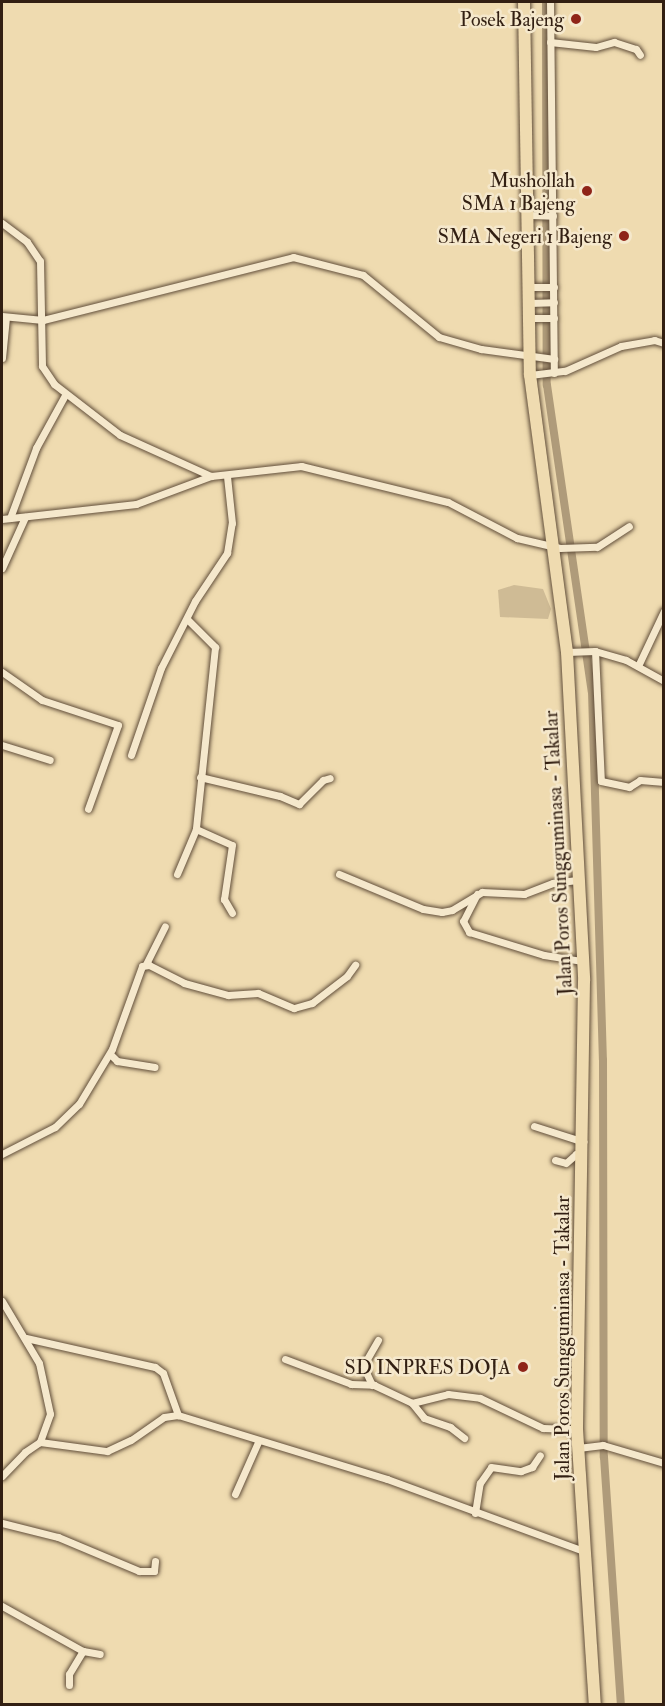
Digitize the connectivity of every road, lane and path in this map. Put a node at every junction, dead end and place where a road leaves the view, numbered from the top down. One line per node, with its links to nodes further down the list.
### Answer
1 (524, 2): 5 (highway, Jalan Poros Sungguminasa - Takalar)
2 (550, 2): 3 (street)
3 (550, 42): 4 (street); 6 (street)
4 (640, 55)
5 (533, 215): 6 (street); 8 (highway, Jalan Poros Sungguminasa - Takalar)
6 (552, 216): 9 (street)
7 (2, 223): 15 (street)
8 (532, 287): 9 (street); 10 (highway, Jalan Poros Sungguminasa - Takalar)
9 (552, 287): 11 (street)
10 (533, 303): 11 (street); 13 (highway, Jalan Poros Sungguminasa - Takalar)
11 (552, 303): 14 (street)
12 (4, 316): 15 (street); 17 (street)
13 (534, 317): 14 (street); 18 (highway, Jalan Poros Sungguminasa - Takalar)
14 (553, 318): 19 (street)
15 (43, 320): 18 (street); 22 (street)
16 (663, 343): 20 (street)
17 (2, 358)
18 (534, 358): 19 (street); 21 (highway, Jalan Poros Sungguminasa - Takalar)
19 (552, 359): 20 (street)
20 (553, 374): 21 (street)
21 (534, 375): 29 (highway, Jalan Poros Sungguminasa - Takalar)
22 (65, 394): 23 (street); 26 (street)
23 (211, 476): 24 (street); 25 (street)
24 (226, 476): 29 (street); 32 (street)
25 (25, 516): 26 (street); 30 (street)
26 (10, 518): 27 (street)
27 (2, 519)
28 (629, 526): 29 (street)
29 (556, 548): 34 (highway, Jalan Poros Sungguminasa - Takalar)
30 (2, 568)
31 (663, 611): 35 (street)
32 (187, 619): 39 (street); 41 (street)
33 (593, 651): 34 (street); 35 (street); 43 (street)
34 (571, 652): 48 (highway, Jalan Poros Sungguminasa - Takalar)
35 (638, 666): 37 (street)
36 (2, 672): 44 (street)
37 (663, 681)
38 (2, 745): 40 (street)
39 (131, 755)
40 (50, 760)
41 (200, 777): 42 (street); 45 (street)
42 (330, 778)
43 (663, 782)
44 (88, 809)
45 (196, 829): 46 (street); 50 (street)
46 (177, 874)
47 (339, 874): 49 (street)
48 (579, 880): 49 (street); 52 (highway, Jalan Poros Sungguminasa - Takalar)
49 (477, 893): 52 (street)
50 (232, 914)
51 (165, 926): 53 (street)
52 (583, 961): 58 (highway, Jalan Poros Sungguminasa - Takalar)
53 (146, 964): 54 (street); 55 (street)
54 (355, 965)
55 (110, 1053): 56 (street); 59 (street)
56 (154, 1067)
57 (534, 1126): 58 (street)
58 (584, 1148): 60 (street); 68 (highway, Jalan Poros Sungguminasa - Takalar)
59 (2, 1155)
60 (555, 1160)
61 (2, 1301): 62 (street)
62 (26, 1338): 67 (street); 70 (street)
63 (378, 1340): 65 (street)
64 (285, 1359): 65 (street)
65 (372, 1385): 66 (street)
66 (412, 1403): 68 (street); 69 (street)
67 (178, 1415): 70 (street); 71 (street)
68 (578, 1429): 72 (highway, Jalan Poros Sungguminasa - Takalar)
69 (464, 1438)
70 (40, 1442): 75 (street)
71 (258, 1442): 76 (street); 77 (street)
72 (583, 1447): 74 (street); 79 (highway, Jalan Poros Sungguminasa - Takalar)
73 (540, 1455): 77 (street)
74 (663, 1462)
75 (2, 1476)
76 (235, 1494)
77 (475, 1513): 79 (street)
78 (2, 1523): 80 (street)
79 (584, 1551): 85 (highway, Jalan Poros Sungguminasa - Takalar)
80 (156, 1561)
81 (2, 1606): 82 (street)
82 (83, 1651): 83 (street); 84 (street)
83 (100, 1654)
84 (69, 1685)
85 (595, 1704)

